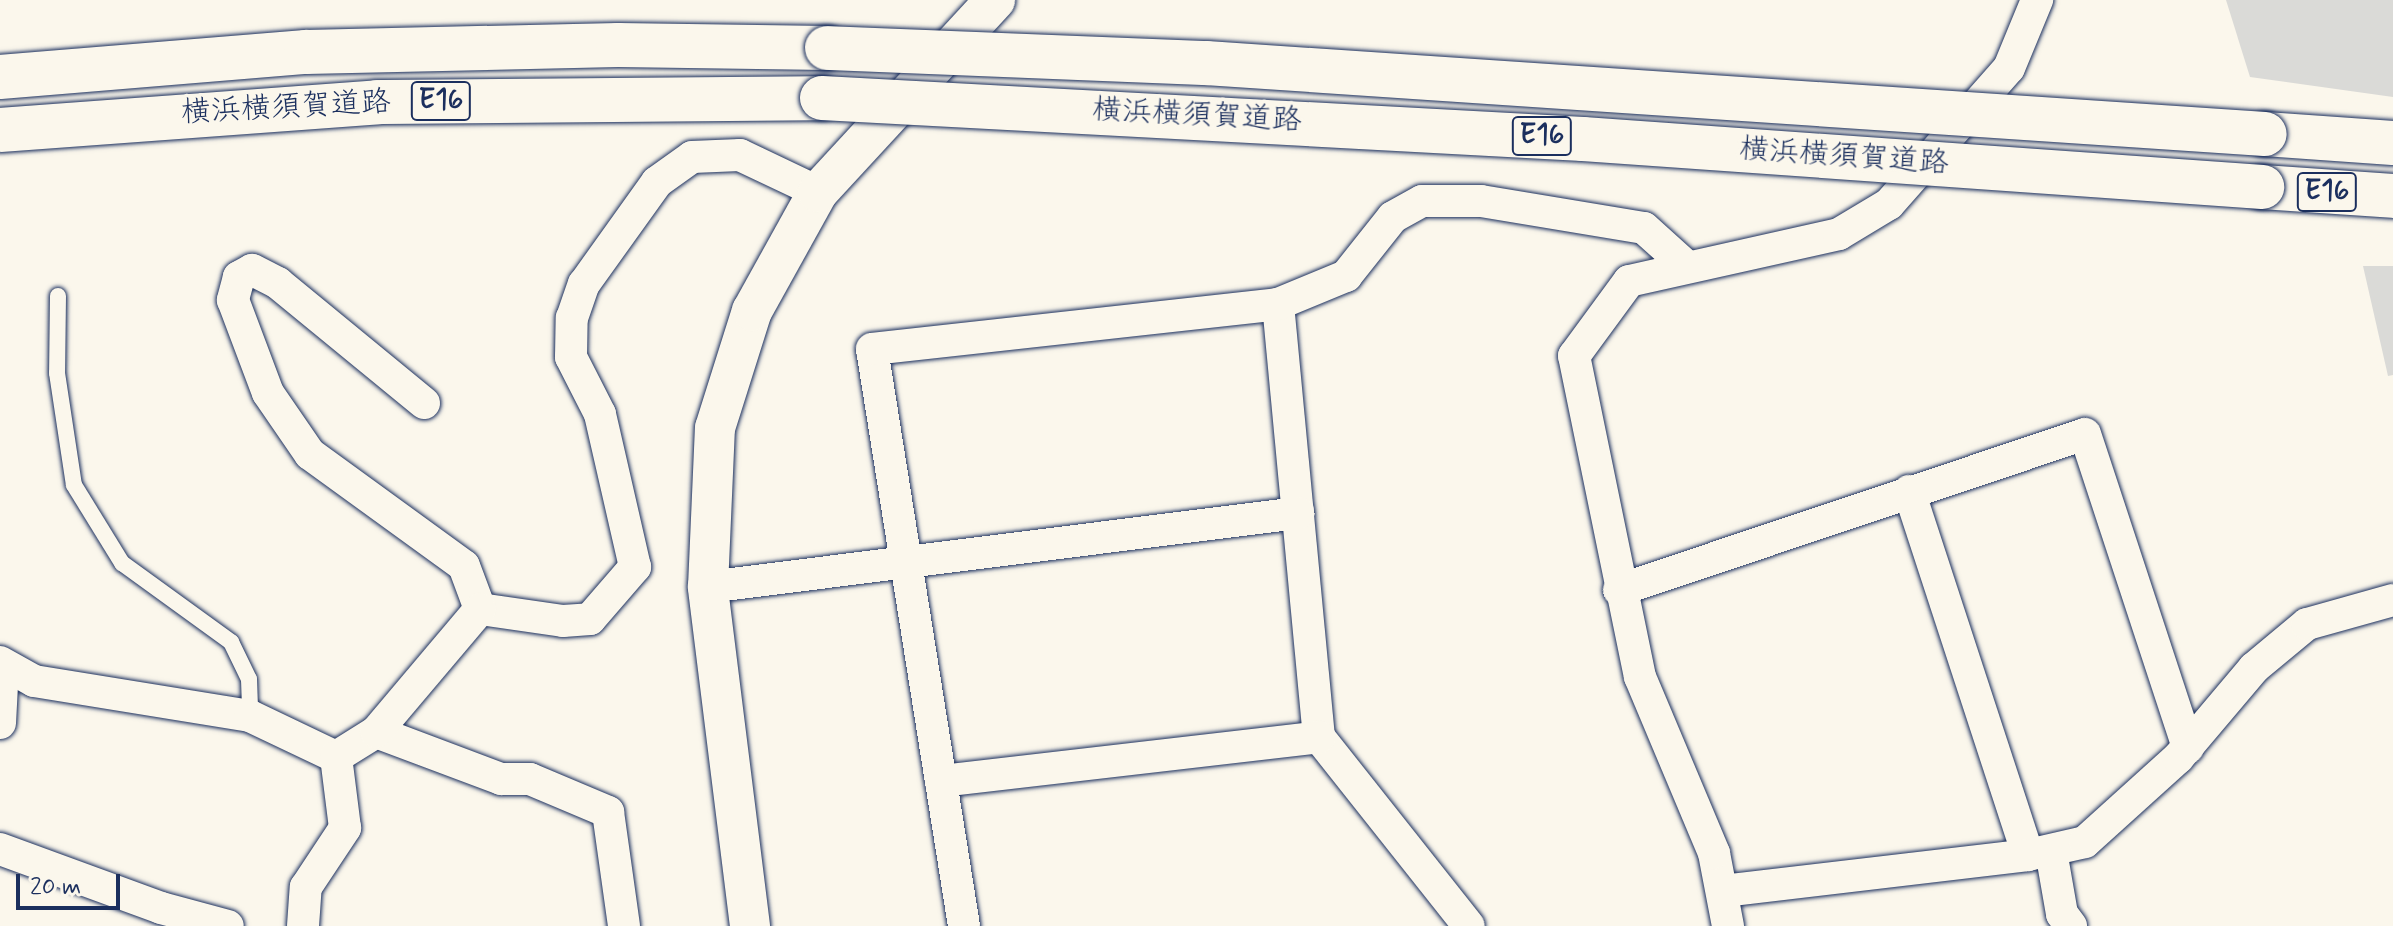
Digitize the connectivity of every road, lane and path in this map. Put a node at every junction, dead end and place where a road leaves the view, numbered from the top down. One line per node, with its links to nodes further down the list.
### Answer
1 (995, 0): 8 (street)
2 (2037, 0): 10 (street)
3 (618, 45): 4 (highway); 5 (highway, 横浜横須賀道路 / E16); 7 (highway, 横浜横須賀道路 / E16, bridge)
4 (0, 49)
5 (0, 77)
6 (0, 132): 9 (highway, 横浜横須賀道路 / E16, bridge)
7 (2393, 143)
8 (818, 192): 17 (street); 20 (street)
9 (2393, 196)
10 (1684, 264): 12 (street); 18 (street)
11 (58, 296): 22 (lane)
12 (1278, 304): 15 (street); 16 (street)
13 (424, 403): 20 (street)
14 (1909, 491): 18 (street); 26 (street); 30 (street)
15 (1298, 513): 16 (street); 25 (street)
16 (906, 565): 17 (street); 28 (street)
17 (708, 587): 36 (street)
18 (1619, 590): 31 (street)
19 (2393, 600): 26 (street)
20 (480, 609): 24 (street)
21 (1, 664): 22 (street); 23 (street)
22 (250, 716): 27 (street)
23 (0, 723)
24 (376, 732): 27 (street); 35 (street)
25 (1319, 737): 28 (street); 38 (street)
26 (2188, 748): 30 (street)
27 (336, 757): 34 (street)
28 (941, 781): 37 (street)
29 (0, 849): 32 (street)
30 (2040, 853): 31 (street); 40 (street)
31 (1723, 891): 39 (street)
32 (196, 920): 33 (street)
33 (228, 926)
34 (303, 926)
35 (624, 926)
36 (750, 926)
37 (964, 926)
38 (1469, 926)
39 (1728, 926)
40 (2071, 926)

